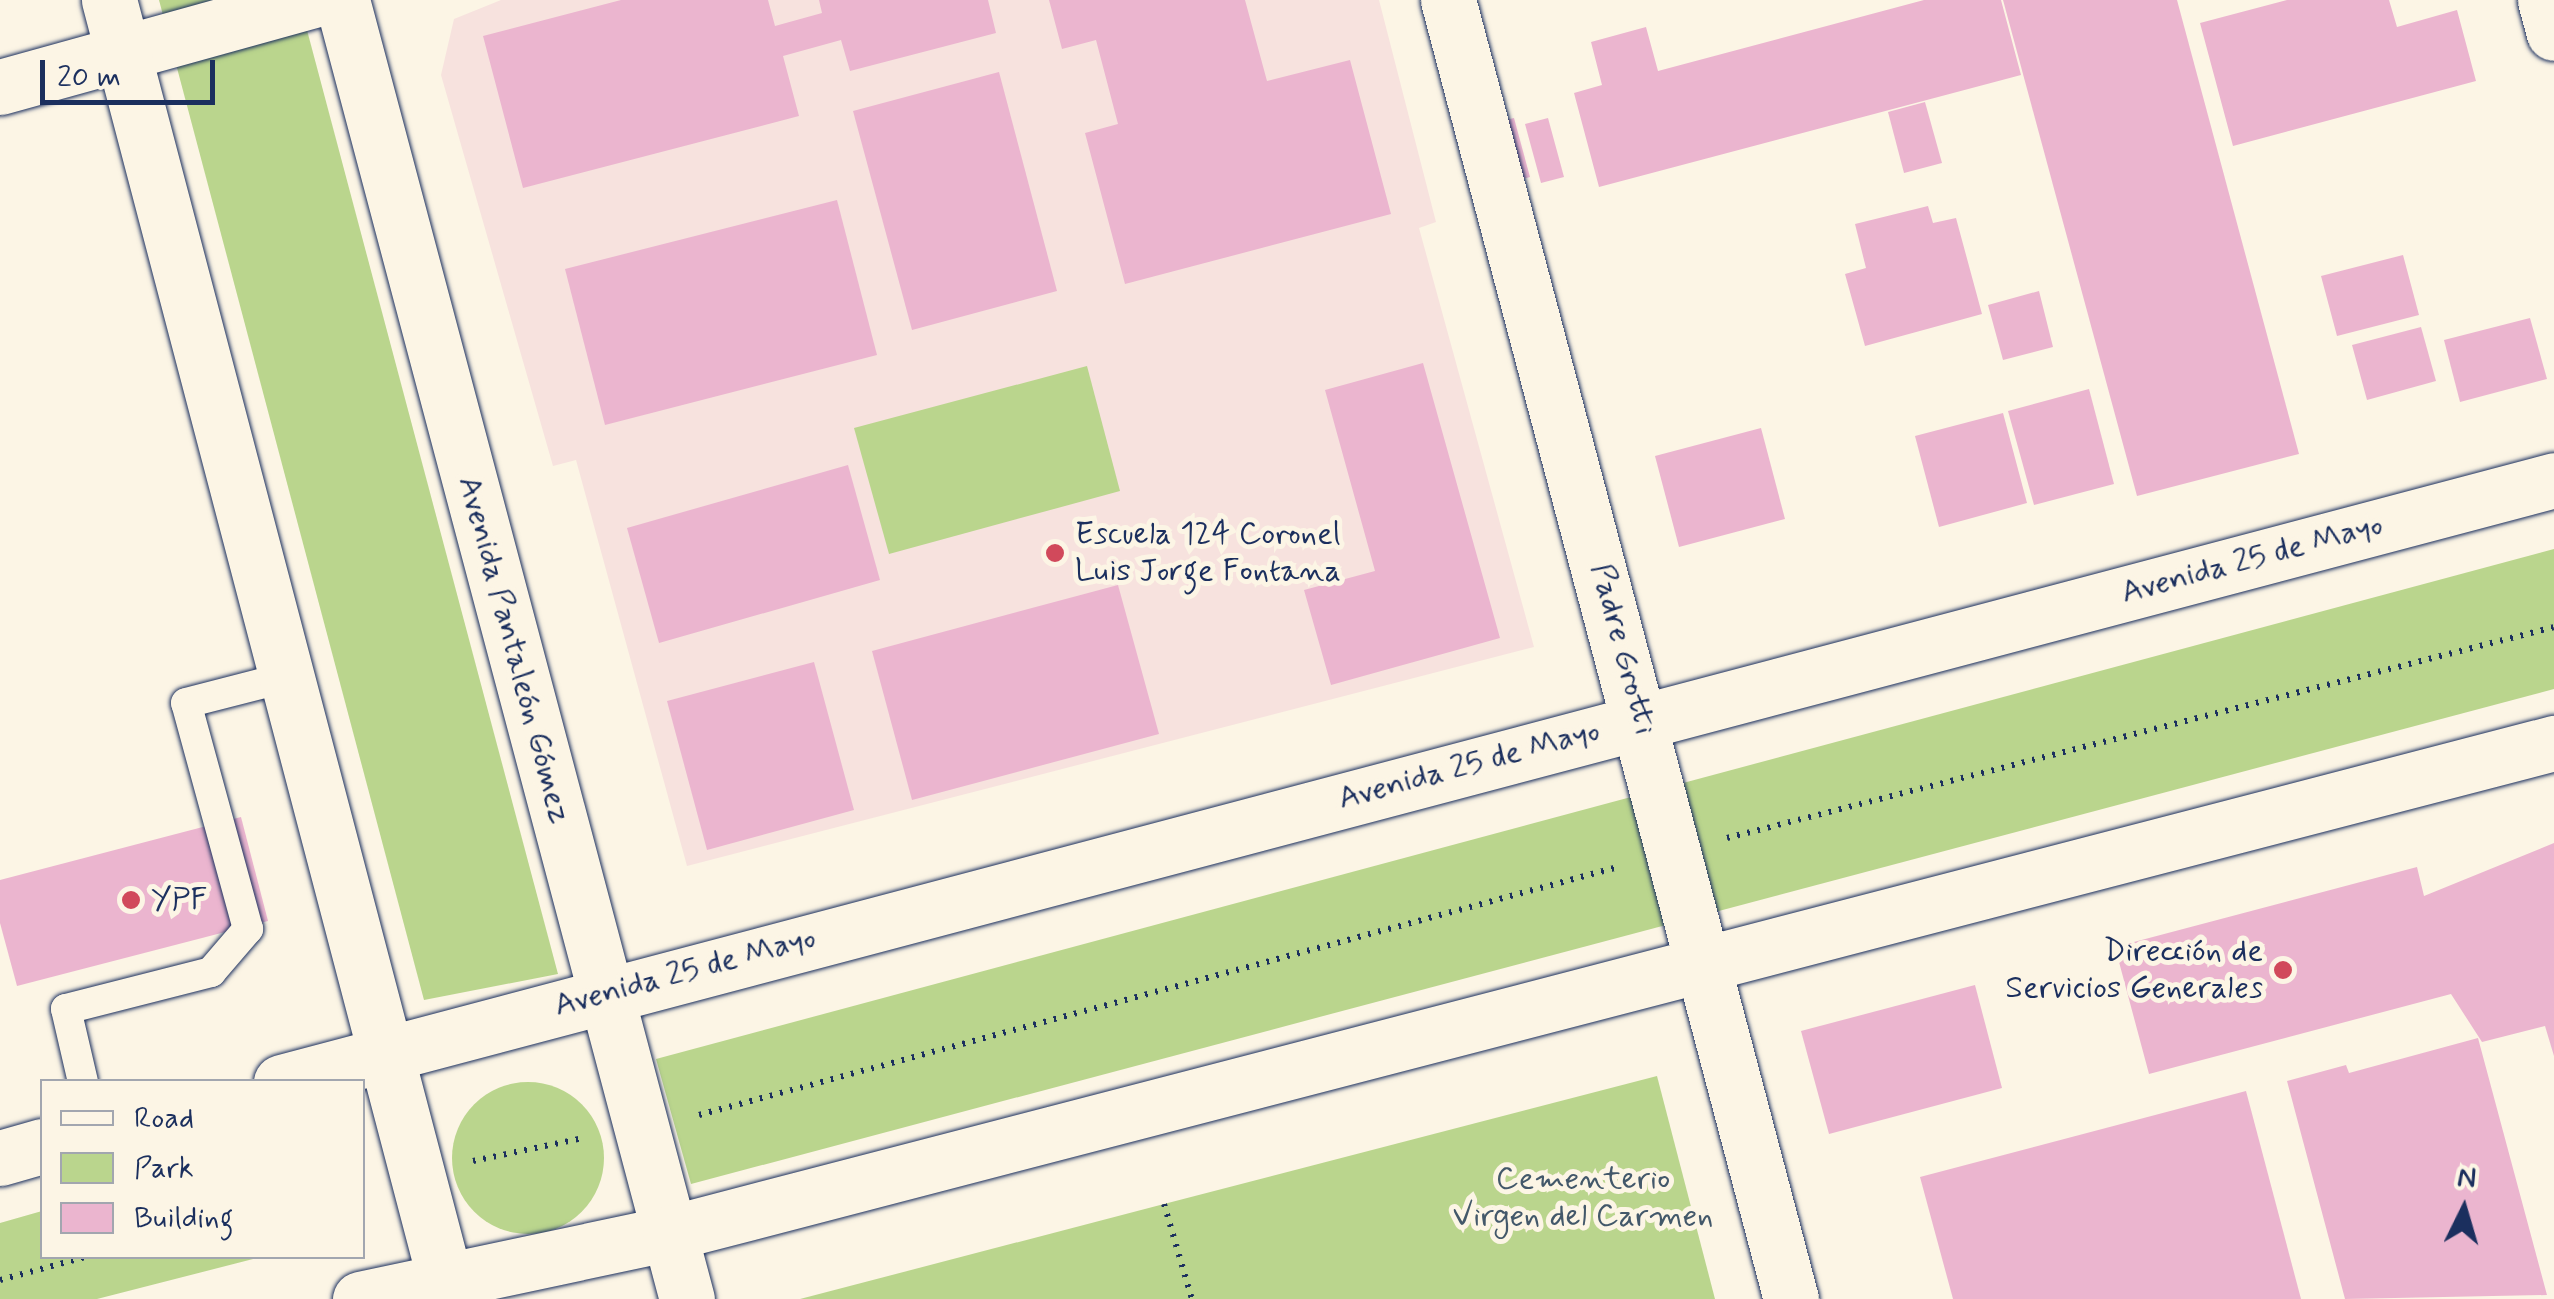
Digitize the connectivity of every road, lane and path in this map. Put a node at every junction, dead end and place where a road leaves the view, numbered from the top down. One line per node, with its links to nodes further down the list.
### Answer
1 (110, 0): 7 (main road)
2 (314, 0): 7 (main road)
3 (342, 0): 14 (main road, Avenida Pantaleón Gómez)
4 (1448, 0): 11 (main road, Padre Grotti)
5 (2545, 0): 6 (main road)
6 (2554, 33)
7 (123, 52): 8 (main road); 10 (main road)
8 (0, 86)
9 (2554, 480): 11 (main road, Avenida 25 de Mayo)
10 (287, 677): 15 (main road); 16 (lane)
11 (1642, 720): 13 (main road, Padre Grotti); 14 (main road, Avenida 25 de Mayo)
12 (2554, 743): 13 (main road)
13 (1705, 964): 24 (main road); 31 (main road, Padre Grotti)
14 (607, 992): 15 (main road, Avenida 25 de Mayo); 19 (main road, Avenida Pantaleón Gómez)
15 (384, 1052): 17 (main road, Avenida 25 de Mayo); 22 (main road)
16 (83, 1079)
17 (290, 1079)
18 (728, 1110): 19 (path)
19 (641, 1126): 22 (path); 24 (main road, Avenida Pantaleón Gómez)
20 (40, 1147): 21 (main road)
21 (0, 1158)
22 (416, 1173): 27 (main road)
23 (1164, 1204): 30 (path)
24 (670, 1233): 27 (main road); 29 (main road, Avenida Pantaleón Gómez)
25 (78, 1259): 26 (path)
26 (0, 1280)
27 (447, 1289): 28 (main road)
28 (360, 1299)
29 (687, 1299)
30 (1192, 1299)
31 (1790, 1299)

